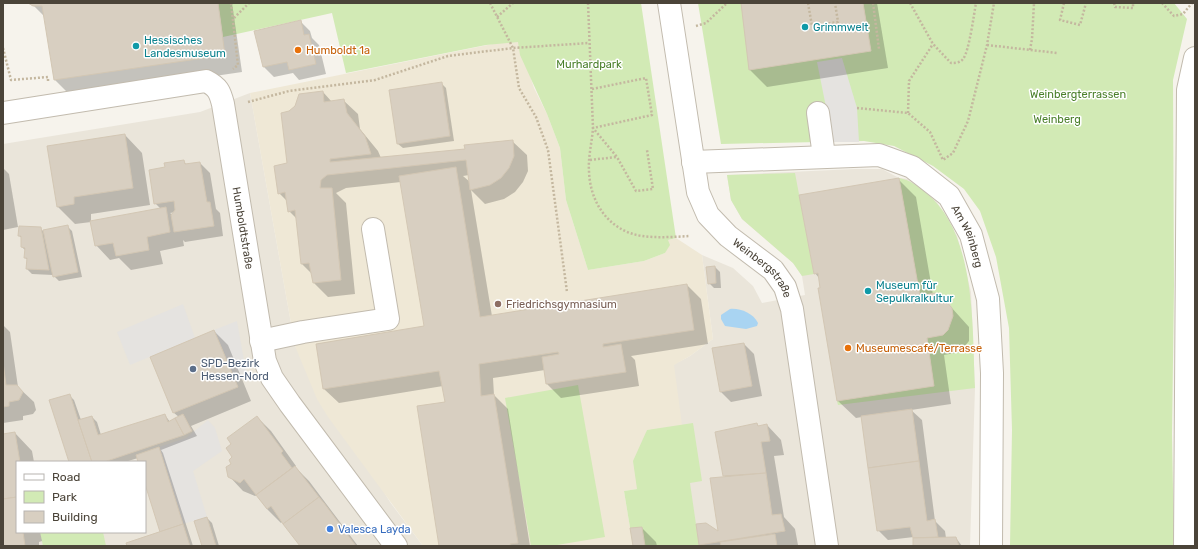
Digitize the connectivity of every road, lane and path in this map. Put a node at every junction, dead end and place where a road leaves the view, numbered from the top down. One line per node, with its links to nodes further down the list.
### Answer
1 (231, 3): 22 (path)
2 (249, 3): 22 (path)
3 (490, 3): 21 (path)
4 (513, 3): 21 (path)
5 (588, 3): 24 (path)
6 (669, 3): 23 (street, Weinbergstraße)
7 (727, 3): 23 (path)
8 (808, 3): 9 (path)
9 (835, 3)
10 (873, 3): 29 (path)
11 (910, 3): 25 (path)
12 (976, 3): 25 (path)
13 (994, 3): 26 (path)
14 (1034, 3): 30 (path)
15 (1064, 3): 16 (path)
16 (1086, 3)
17 (1114, 3): 18 (path)
18 (1133, 3)
19 (1162, 3): 20 (path)
20 (1192, 3)
21 (497, 17): 28 (path)
22 (234, 18): 33 (path)
23 (673, 30): 46 (street, Weinbergstraße)
24 (588, 43): 28 (path); 35 (path)
25 (933, 44): 40 (path)
26 (987, 45): 30 (path); 40 (path)
27 (3, 48): 34 (path)
28 (513, 48): 36 (path); 49 (path)
29 (880, 49)
30 (1030, 50): 31 (path)
31 (1057, 53)
32 (1195, 58): 54 (street)
33 (233, 69)
34 (48, 76)
35 (592, 89): 41 (path); 41 (path)
36 (251, 101)
37 (857, 108): 40 (path)
38 (3, 113): 50 (street, Humboldtstraße)
39 (818, 113): 43 (street)
40 (908, 113)
41 (593, 128): 44 (path); 45 (path)
42 (647, 150): 44 (path)
43 (824, 156): 46 (street, Am Weinberg); 53 (street, Am Weinberg)
44 (617, 157): 45 (path)
45 (590, 160): 48 (path)
46 (693, 162): 52 (street, Weinbergstraße)
47 (373, 229): 50 (street)
48 (689, 236)
49 (567, 292)
50 (261, 341): 51 (street, Humboldtstraße)
51 (396, 546)
52 (828, 546)
53 (991, 546)
54 (1185, 546)

